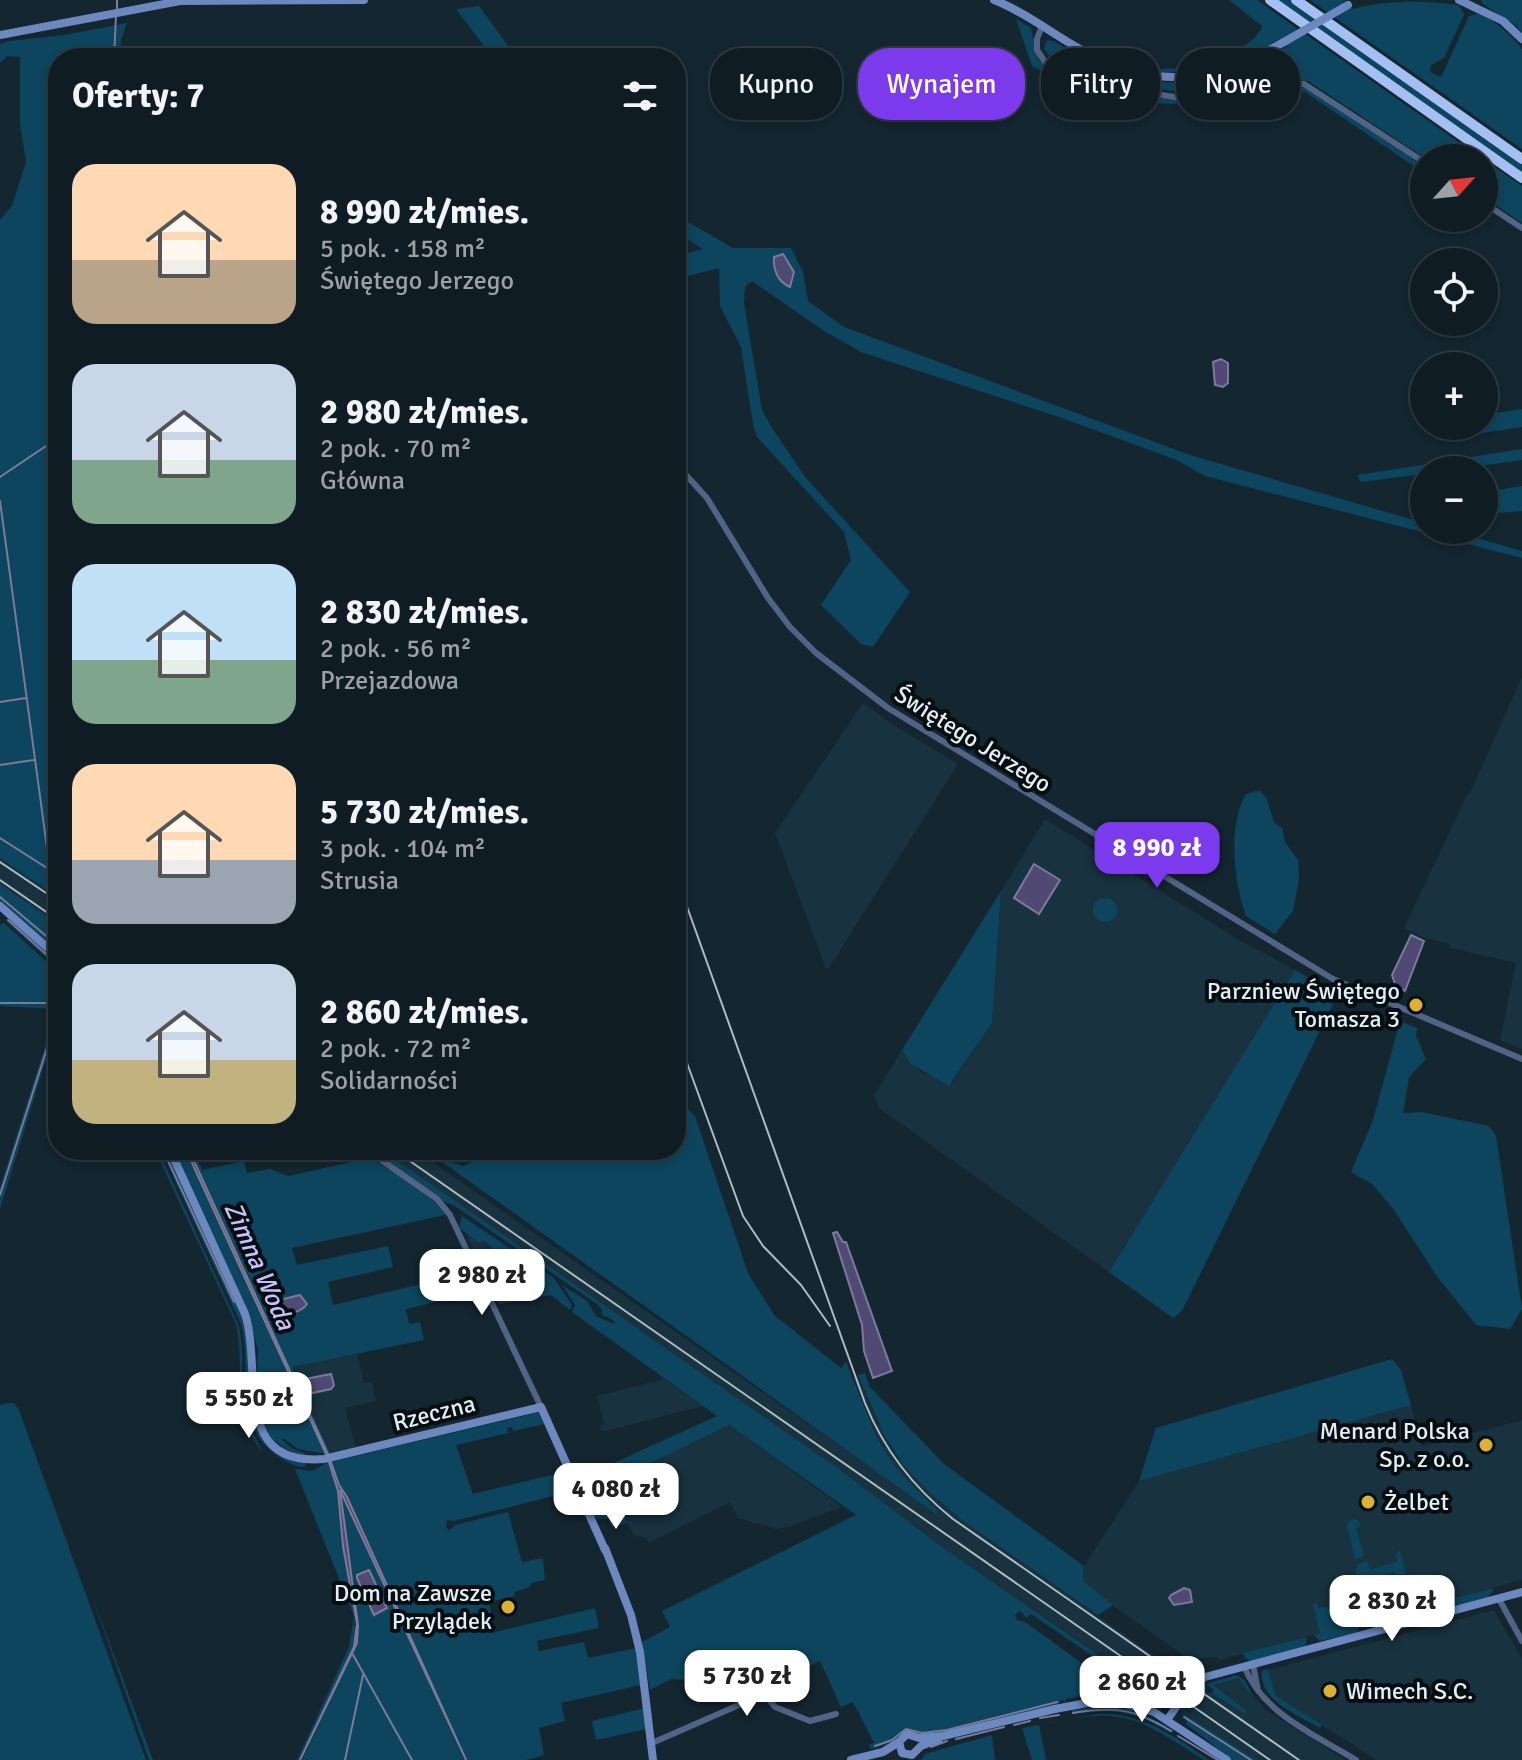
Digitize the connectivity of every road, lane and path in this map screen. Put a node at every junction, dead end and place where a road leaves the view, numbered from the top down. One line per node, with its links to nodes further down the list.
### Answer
1 (364, 0): 9 (street)
2 (994, 0): 8 (street)
3 (1270, 0): 13 (highway)
4 (1296, 0): 12 (highway)
5 (1358, 0): 8 (street, bridge)
6 (1459, 0): 7 (street)
7 (1473, 2): 10 (street)
8 (1042, 26): 11 (street)
9 (0, 35)
10 (1522, 39)
11 (1410, 153)
12 (1522, 159)
13 (1522, 178)
14 (1498, 212): 15 (street)
15 (1522, 228)
16 (686, 475): 19 (street, Świętego Jerzego)
17 (0, 906): 18 (street)
18 (48, 948)
19 (1522, 1059)
20 (175, 1160): 22 (street, Rzeczna)
21 (381, 1160): 22 (street)
22 (541, 1407): 23 (street)
23 (573, 1479): 24 (street); 24 (street)
24 (585, 1506): 31 (street)
25 (1522, 1592): 26 (street)
26 (1499, 1599): 27 (street); 28 (street)
27 (1522, 1641)
28 (1248, 1665): 30 (street); 36 (street)
29 (836, 1714): 31 (street)
30 (1167, 1720): 32 (street); 35 (street)
31 (652, 1743): 33 (street)
32 (911, 1751): 34 (street)
33 (653, 1760)
34 (851, 1760)
35 (1227, 1760)
36 (1356, 1760)

